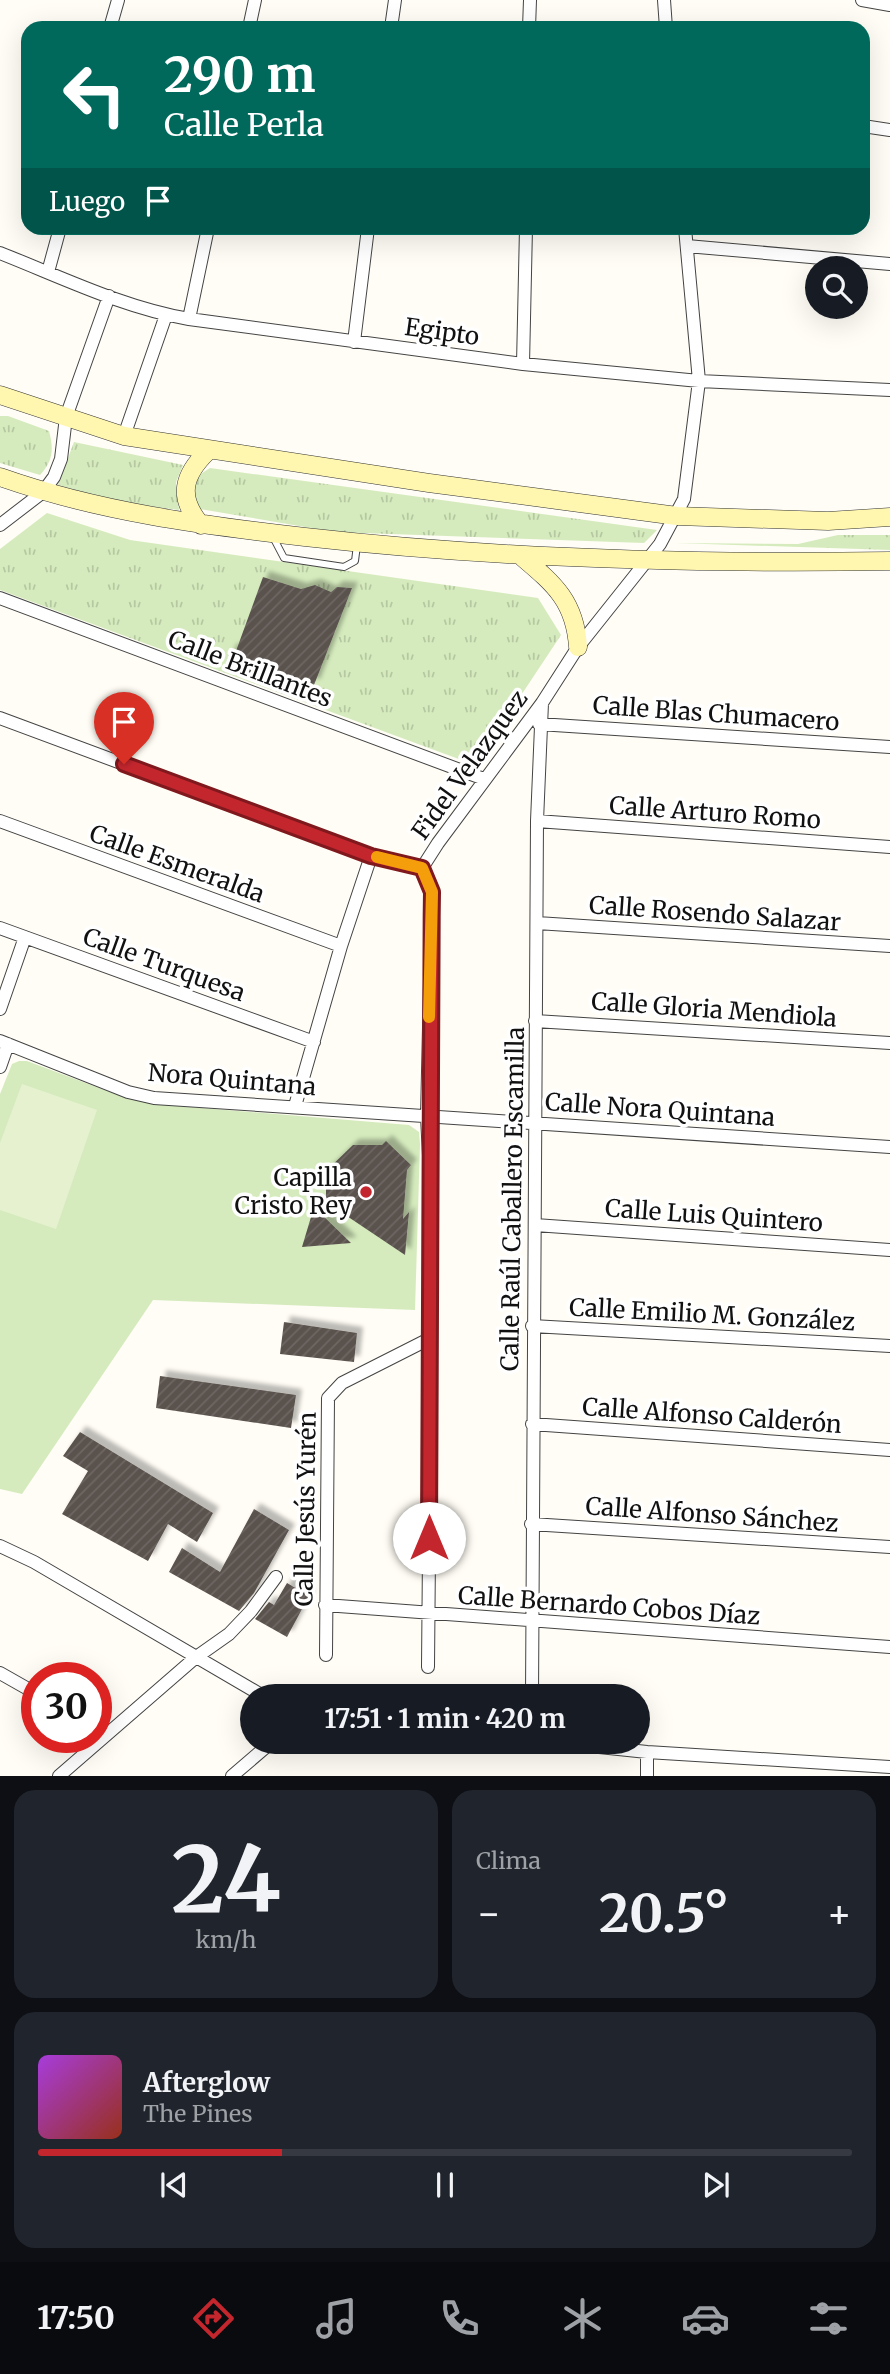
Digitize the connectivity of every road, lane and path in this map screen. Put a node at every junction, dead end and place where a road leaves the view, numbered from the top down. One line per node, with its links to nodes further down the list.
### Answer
1 (117, 0): 8 (street)
2 (255, 0): 9 (street)
3 (395, 0): 10 (street)
4 (530, 0): 11 (street)
5 (664, 0): 12 (street)
6 (862, 0): 7 (street)
7 (890, 5)
8 (112, 21)
9 (250, 21)
10 (392, 21)
11 (529, 21)
12 (666, 21)
13 (870, 128): 14 (street)
14 (890, 130)
15 (58, 235): 23 (street)
16 (207, 235): 26 (street)
17 (367, 235): 27 (street)
18 (526, 235): 28 (street)
19 (686, 235): 20 (street, Fidel Velazquez)
20 (687, 246): 22 (street); 29 (street, Fidel Velazquez)
21 (0, 253): 23 (street, Egipto)
22 (890, 264)
23 (48, 272): 24 (street, Egipto)
24 (109, 296): 25 (street, Egipto); 32 (street)
25 (166, 315): 26 (street, Egipto); 33 (street)
26 (189, 319): 27 (street, Egipto)
27 (354, 342): 28 (street, Egipto)
28 (523, 365): 29 (street, Egipto)
29 (699, 381): 30 (street, Egipto); 37 (street, Fidel Velazquez)
30 (890, 390)
31 (3, 399): 32 (main road)
32 (65, 417): 33 (main road); 36 (street)
33 (124, 436): 34 (main road)
34 (208, 450): 37 (main road); 40 (main road)
35 (0, 477): 36 (main road)
36 (43, 492): 39 (street); 40 (main road)
37 (677, 516): 38 (main road); 44 (street, Fidel Velazquez)
38 (890, 517)
39 (0, 525)
40 (201, 525): 41 (main road)
41 (271, 533): 42 (main road); 42 (lane)
42 (357, 543): 43 (main road)
43 (521, 556): 44 (main road); 47 (main road)
44 (649, 558): 45 (main road); 47 (street, Fidel Velazquez)
45 (890, 562)
46 (0, 598): 52 (street, Calle Brillantes)
47 (578, 647): 48 (street, Fidel Velazquez)
48 (542, 703): 50 (street, Calle Raúl Caballero Escamilla); 52 (street, Fidel Velazquez)
49 (0, 718): 56 (street)
50 (539, 724): 51 (street, Calle Blas Chumacero); 54 (street, Calle Raúl Caballero Escamilla)
51 (890, 747)
52 (484, 779): 57 (street, Fidel Velazquez)
53 (0, 821): 61 (street, Calle Esmeralda)
54 (537, 821): 55 (street, Calle Arturo Romo); 58 (street, Calle Raúl Caballero Escamilla)
55 (890, 848)
56 (371, 856): 57 (street); 61 (street)
57 (422, 868): 70 (street, Fidel Velazquez)
58 (537, 923): 62 (street, Calle Rosendo Salazar); 64 (street, Calle Raúl Caballero Escamilla)
59 (0, 928): 60 (street, Calle Turquesa)
60 (25, 937): 63 (street); 65 (street, Calle Turquesa)
61 (341, 946): 65 (street)
62 (890, 946)
63 (0, 1009)
64 (536, 1021): 66 (street, Calle Gloria Mendiola); 71 (street, Calle Raúl Caballero Escamilla)
65 (314, 1042): 69 (street)
66 (890, 1042)
67 (4, 1043): 68 (street); 69 (street, Nora Quintana)
68 (0, 1067)
69 (295, 1106): 70 (street, Nora Quintana)
70 (427, 1116): 71 (street, Calle Nora Quintana); 76 (street, Fidel Velazquez)
71 (536, 1123): 72 (street, Calle Nora Quintana); 73 (street, Calle Raúl Caballero Escamilla)
72 (890, 1147)
73 (535, 1224): 74 (street, Calle Luis Quintero); 75 (street, Calle Raúl Caballero Escamilla)
74 (890, 1250)
75 (532, 1326): 77 (street, Calle Emilio M. González); 78 (street, Calle Raúl Caballero Escamilla)
76 (429, 1339): 84 (street, Calle Jesús Yurén); 85 (street, Fidel Velazquez)
77 (890, 1346)
78 (532, 1424): 79 (street, Calle Alfonso Calderón); 80 (street, Calle Raúl Caballero Escamilla)
79 (890, 1450)
80 (531, 1524): 82 (street, Calle Alfonso Sánchez); 86 (street, Calle Raúl Caballero Escamilla)
81 (0, 1546): 89 (street)
82 (890, 1547)
83 (276, 1577): 89 (street)
84 (325, 1605): 85 (street, Calle Bernardo Cobos Díaz); 88 (street, Calle Jesús Yurén)
85 (430, 1613): 86 (street, Calle Bernardo Cobos Díaz); 90 (street, Fidel Velazquez)
86 (531, 1620): 87 (street, Calle Bernardo Cobos Díaz); 93 (street, Calle Raúl Caballero Escamilla)
87 (890, 1647)
88 (326, 1655)
89 (195, 1658): 92 (street); 95 (street)
90 (428, 1667)
91 (0, 1673): 94 (street)
92 (242, 1684)
93 (532, 1684)
94 (21, 1685)
95 (112, 1723)
96 (650, 1752): 100 (street)
97 (81, 1753): 103 (street)
98 (258, 1754): 104 (street)
99 (648, 1754): 105 (street)
100 (761, 1760): 102 (street); 106 (street)
101 (890, 1767): 102 (street)
102 (869, 1771)
103 (59, 1776)
104 (232, 1776)
105 (647, 1776)
106 (760, 1776)

